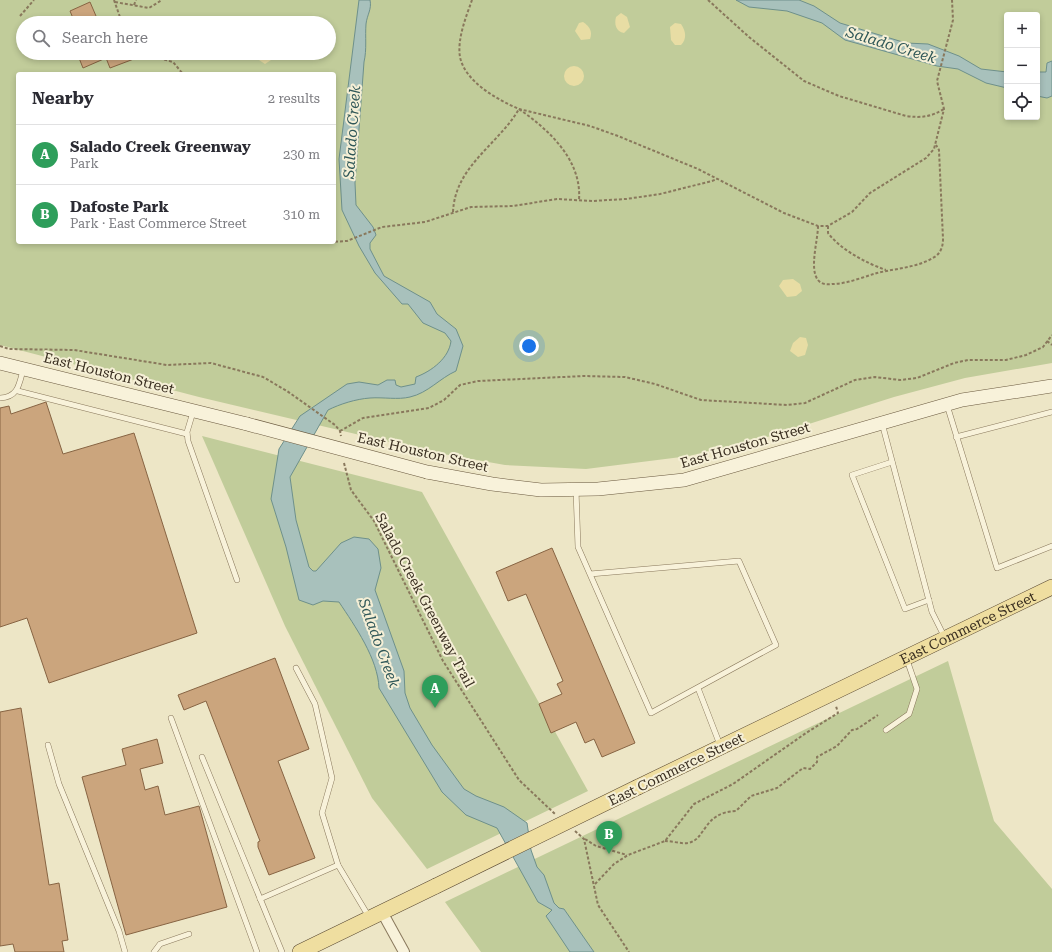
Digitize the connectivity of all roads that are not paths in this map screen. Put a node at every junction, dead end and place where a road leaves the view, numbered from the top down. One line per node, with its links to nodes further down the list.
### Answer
1 (0, 363): 2 (main road, East Houston Street)
2 (24, 369): 4 (lane); 7 (main road, East Houston Street)
3 (1052, 386): 6 (main road, East Houston Street)
4 (18, 391): 5 (lane); 10 (lane)
5 (0, 398)
6 (947, 404): 9 (main road, East Houston Street); 11 (lane)
7 (193, 411): 10 (lane); 13 (main road, East Houston Street, bridge)
8 (1052, 412): 11 (lane)
9 (881, 422): 12 (lane); 13 (main road, East Houston Street)
10 (187, 434): 16 (lane)
11 (956, 437): 14 (lane)
12 (892, 462): 18 (lane); 18 (lane)
13 (576, 490): 15 (lane)
14 (1052, 546)
15 (590, 574): 22 (lane); 22 (lane)
16 (237, 580)
17 (1052, 587): 19 (main road, East Commerce Street)
18 (929, 600): 19 (lane)
19 (945, 638): 20 (main road, East Commerce Street)
20 (906, 657): 24 (lane); 26 (main road, East Commerce Street)
21 (296, 668): 28 (lane)
22 (698, 688): 26 (lane)
23 (171, 718): 34 (lane)
24 (886, 730)
25 (48, 745): 32 (lane)
26 (721, 747): 30 (main road, East Commerce Street, bridge)
27 (202, 757): 29 (lane)
28 (338, 865): 29 (lane); 30 (lane)
29 (260, 900): 35 (lane)
30 (376, 915): 36 (main road, East Commerce Street); 37 (street)
31 (189, 934): 33 (lane)
32 (125, 952)
33 (154, 952)
34 (257, 952)
35 (282, 952)
36 (300, 952)
37 (404, 952)

